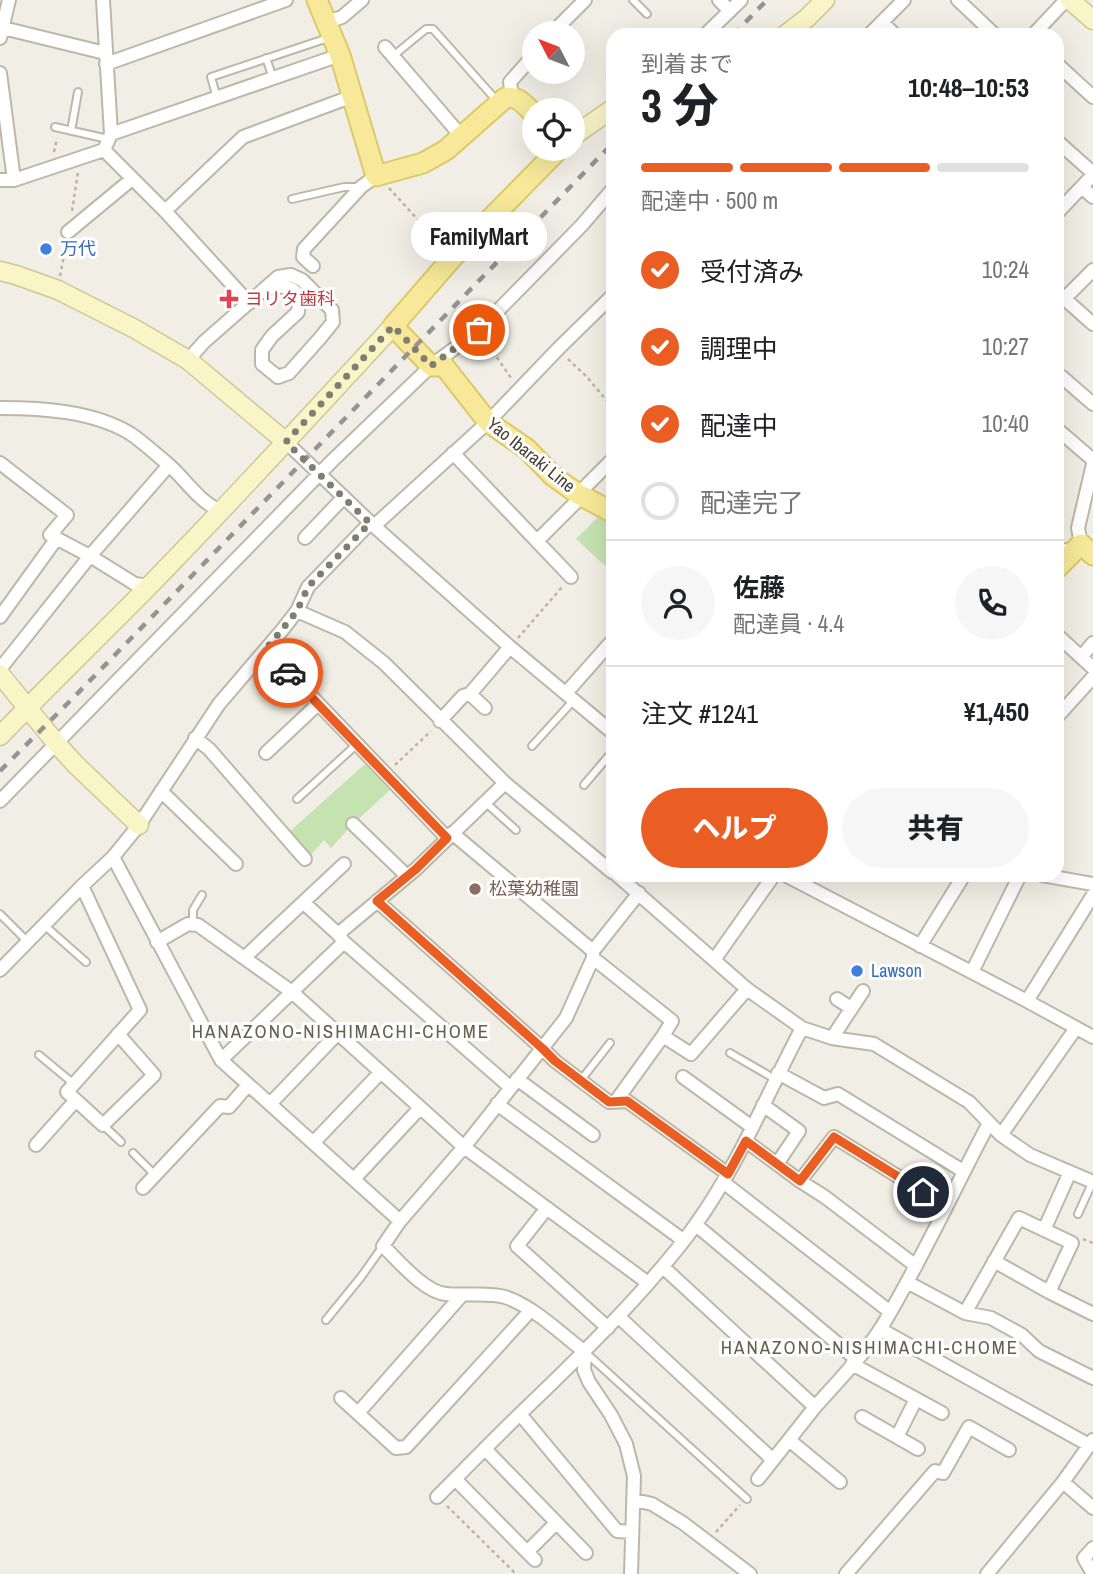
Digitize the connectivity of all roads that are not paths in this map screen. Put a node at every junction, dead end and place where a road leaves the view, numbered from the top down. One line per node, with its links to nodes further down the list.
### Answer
1 (9, 0): 25 (street)
2 (103, 0): 29 (street)
3 (286, 0): 29 (street)
4 (317, 0): 24 (main road)
5 (362, 0): 24 (street)
6 (584, 0): 16 (street)
7 (633, 0): 15 (lane)
8 (719, 0): 14 (street)
9 (741, 0): 14 (street)
10 (825, 0): 19 (street)
11 (904, 0): 17 (street)
12 (958, 0): 22 (street)
13 (1079, 5): 23 (street)
14 (730, 10): 18 (street)
15 (647, 14)
16 (564, 21)
17 (882, 22): 20 (street); 21 (street)
18 (712, 28)
19 (794, 28)
20 (876, 28)
21 (888, 28)
22 (988, 28)
23 (1044, 28)
24 (330, 29): 27 (main road); 28 (lane)
25 (1, 33): 29 (street)
26 (389, 52): 38 (lane); 44 (street)
27 (340, 55): 33 (street); 35 (main road)
28 (267, 58): 33 (lane); 37 (lane)
29 (106, 59): 45 (street)
30 (522, 68): 38 (street)
31 (1064, 70): 36 (street)
32 (0, 73): 51 (street)
33 (274, 78): 37 (street)
34 (78, 92): 43 (lane)
35 (353, 96): 52 (main road); 58 (street)
36 (1093, 97)
37 (217, 98): 45 (street)
38 (505, 99): 39 (main road); 44 (main road)
39 (522, 102)
40 (606, 113): 42 (street)
41 (57, 128): 43 (lane)
42 (585, 128)
43 (71, 131): 45 (lane)
44 (463, 137): 52 (main road)
45 (108, 141): 49 (street); 51 (street)
46 (1064, 147): 48 (street)
47 (547, 161): 69 (main road)
48 (1093, 174): 53 (street)
49 (132, 179): 58 (street); 59 (street)
50 (0, 180): 51 (street)
51 (14, 180)
52 (369, 181): 56 (lane); 60 (street)
53 (1082, 187): 55 (street); 57 (street)
54 (606, 197): 71 (street)
55 (1093, 197)
56 (292, 199)
57 (1064, 206)
58 (164, 211): 67 (street)
59 (68, 232)
60 (313, 267)
61 (1093, 270): 64 (street)
62 (0, 271): 70 (street)
63 (264, 289): 63 (street); 67 (street)
64 (1064, 293)
65 (1064, 301): 68 (street)
66 (606, 302): 75 (street)
67 (250, 303): 70 (street)
68 (1093, 324)
69 (393, 326): 71 (main road, Yao Ibaraki Line); 77 (street)
70 (188, 360): 77 (street)
71 (431, 366): 75 (main road, Yao Ibaraki Line); 83 (street)
72 (1064, 379): 73 (street)
73 (1093, 404)
74 (0, 408): 81 (street)
75 (488, 422): 78 (street); 84 (main road, Yao Ibaraki Line)
76 (1064, 435): 79 (street)
77 (286, 442): 83 (street); 87 (street)
78 (453, 453): 88 (street); 91 (street)
79 (1093, 462): 92 (street)
80 (0, 463): 89 (street)
81 (169, 466): 87 (street); 93 (street)
82 (606, 467): 84 (street)
83 (319, 473): 85 (street); 117 (street)
84 (580, 495): 86 (main road, Yao Ibaraki Line); 91 (street)
85 (344, 497): 88 (street); 90 (street)
86 (606, 509)
87 (221, 511): 95 (street)
88 (372, 525): 96 (street); 100 (street)
89 (57, 538): 93 (street); 97 (street)
90 (305, 538)
91 (537, 541): 94 (street)
92 (1076, 550)
93 (90, 556): 95 (street); 105 (street)
94 (571, 576)
95 (149, 586): 110 (street)
96 (297, 611): 101 (street); 113 (street)
97 (0, 617)
98 (1064, 641): 103 (street)
99 (1093, 643): 103 (street)
100 (512, 645): 107 (street); 108 (street)
101 (266, 649): 109 (street); 116 (street)
102 (606, 650): 108 (street)
103 (1081, 657): 104 (street)
104 (1093, 668)
105 (0, 671): 110 (street)
106 (1093, 677): 112 (street)
107 (470, 694): 111 (street); 113 (street)
108 (570, 697): 114 (street); 119 (lane)
109 (318, 704): 118 (street); 120 (street)
110 (27, 708): 115 (street); 117 (street)
111 (485, 708)
112 (1064, 709)
113 (440, 721): 122 (street)
114 (606, 722)
115 (0, 736)
116 (195, 738): 124 (street); 133 (street)
117 (56, 743): 126 (street); 129 (street)
118 (356, 745): 125 (lane); 131 (street)
119 (532, 746)
120 (266, 753)
121 (606, 759): 123 (lane)
122 (505, 783): 127 (street); 136 (street)
123 (584, 785)
124 (161, 791): 129 (street); 134 (street)
125 (297, 799)
126 (0, 801)
127 (485, 802): 130 (lane); 131 (street)
128 (354, 824): 137 (street)
129 (139, 825): 132 (street)
130 (516, 830)
131 (450, 835): 137 (street); 159 (street)
132 (113, 857): 145 (street); 156 (street)
133 (306, 859)
134 (236, 864)
135 (344, 864): 150 (street)
136 (606, 867)
137 (407, 876): 149 (street)
138 (1064, 879): 144 (street)
139 (626, 882): 146 (street)
140 (769, 882): 162 (street)
141 (798, 882): 157 (street)
142 (960, 882): 157 (street)
143 (1017, 882): 165 (street)
144 (1093, 884)
145 (82, 886): 153 (street); 175 (street)
146 (639, 893): 159 (street); 162 (street)
147 (202, 895): 152 (lane)
148 (1093, 895): 170 (street)
149 (377, 901): 154 (street); 180 (street)
150 (304, 903): 154 (street); 160 (street)
151 (0, 914): 155 (lane)
152 (193, 924): 156 (street); 160 (street)
153 (44, 925): 155 (street); 163 (lane)
154 (341, 938): 168 (street); 188 (street)
155 (28, 942): 161 (street)
156 (157, 942): 183 (street)
157 (920, 946): 165 (street)
158 (0, 949): 161 (street)
159 (593, 954): 176 (street); 180 (street)
160 (244, 958): 168 (street)
161 (10, 960): 164 (street)
162 (714, 960): 166 (street)
163 (86, 962)
164 (0, 971)
165 (972, 972): 170 (street)
166 (747, 989): 172 (street); 176 (street)
167 (863, 991): 171 (street)
168 (292, 992): 174 (street); 183 (street)
169 (837, 999): 171 (street)
170 (1027, 1001): 173 (street)
171 (851, 1008): 178 (street)
172 (802, 1028): 178 (street); 185 (street)
173 (1076, 1028): 177 (street); 201 (street)
174 (338, 1033): 184 (street); 193 (street)
175 (118, 1034): 189 (street); 198 (street)
176 (663, 1036): 192 (street)
177 (1093, 1037)
178 (832, 1038): 197 (street)
179 (610, 1043): 187 (lane)
180 (543, 1049): 187 (street); 188 (street)
181 (730, 1053): 185 (lane)
182 (39, 1055): 189 (lane)
183 (221, 1060): 190 (street)
184 (381, 1072): 196 (street); 204 (street)
185 (776, 1076): 195 (street); 209 (street)
186 (683, 1077): 199 (street)
187 (580, 1080): 192 (street)
188 (514, 1083): 194 (street); 200 (street)
189 (74, 1084): 191 (street)
190 (248, 1085): 193 (street); 211 (street)
191 (76, 1100): 198 (street); 205 (street)
192 (615, 1101): 212 (street)
193 (270, 1104): 204 (street)
194 (497, 1104): 206 (street); 223 (street)
195 (763, 1105): 199 (street); 208 (street)
196 (420, 1108): 206 (street); 213 (street)
197 (989, 1123): 201 (street); 209 (street)
198 (103, 1125): 203 (lane)
199 (752, 1127): 202 (street)
200 (593, 1135)
201 (1001, 1135): 210 (street)
202 (746, 1141): 208 (street); 212 (street)
203 (121, 1142)
204 (313, 1143): 213 (street)
205 (36, 1145)
206 (464, 1147): 218 (street); 220 (street)
207 (132, 1153): 211 (lane)
208 (777, 1164): 214 (street)
209 (963, 1171): 217 (street)
210 (1070, 1172): 215 (street); 222 (street)
211 (155, 1175): 216 (street)
212 (726, 1178): 221 (street); 233 (street)
213 (354, 1179): 220 (street)
214 (800, 1181): 217 (street); 226 (street)
215 (1093, 1182): 219 (lane)
216 (143, 1188)
217 (946, 1206): 226 (street)
218 (547, 1208): 229 (street); 238 (street)
219 (1078, 1214)
220 (400, 1221): 224 (street)
221 (696, 1225): 223 (street); 241 (street)
222 (1044, 1230): 225 (street); 230 (street)
223 (683, 1240): 227 (street)
224 (383, 1246): 231 (street); 237 (lane)
225 (994, 1261): 230 (street); 234 (street)
226 (916, 1266): 228 (street)
227 (663, 1267): 229 (street); 245 (street)
228 (907, 1282): 233 (street); 234 (street)
229 (648, 1283): 236 (street)
230 (1049, 1292): 235 (street)
231 (463, 1295): 232 (street); 246 (street)
232 (531, 1310): 240 (street); 246 (street)
233 (890, 1311): 239 (street)
234 (965, 1313): 242 (street)
235 (1093, 1314)
236 (619, 1317): 238 (street); 256 (street)
237 (326, 1320)
238 (608, 1328): 240 (street)
239 (880, 1329): 241 (street); 252 (street)
240 (585, 1352): 248 (street); 262 (lane); 263 (street)
241 (854, 1362): 244 (street); 245 (street)
242 (1093, 1378)
243 (341, 1398): 246 (street)
244 (916, 1399): 247 (street); 250 (street)
245 (815, 1407): 251 (street)
246 (358, 1413)
247 (942, 1413)
248 (520, 1414): 253 (street); 266 (street)
249 (862, 1417): 250 (street)
250 (897, 1437): 254 (street)
251 (789, 1440): 256 (street); 259 (street)
252 (1091, 1442): 260 (street)
253 (485, 1449): 257 (street); 265 (street)
254 (918, 1449)
255 (1009, 1450): 271 (street)
256 (773, 1460): 258 (street)
257 (455, 1479): 261 (street); 265 (street)
258 (758, 1479)
259 (840, 1482)
260 (1063, 1482): 264 (street); 272 (street)
261 (437, 1497)
262 (747, 1499)
263 (635, 1500): 266 (street); 270 (street)
264 (1093, 1507)
265 (556, 1523): 268 (street)
266 (632, 1532): 269 (street)
267 (1093, 1548): 273 (street)
268 (586, 1553)
269 (631, 1574)
270 (750, 1574)
271 (846, 1574)
272 (987, 1574)
273 (1093, 1574)

